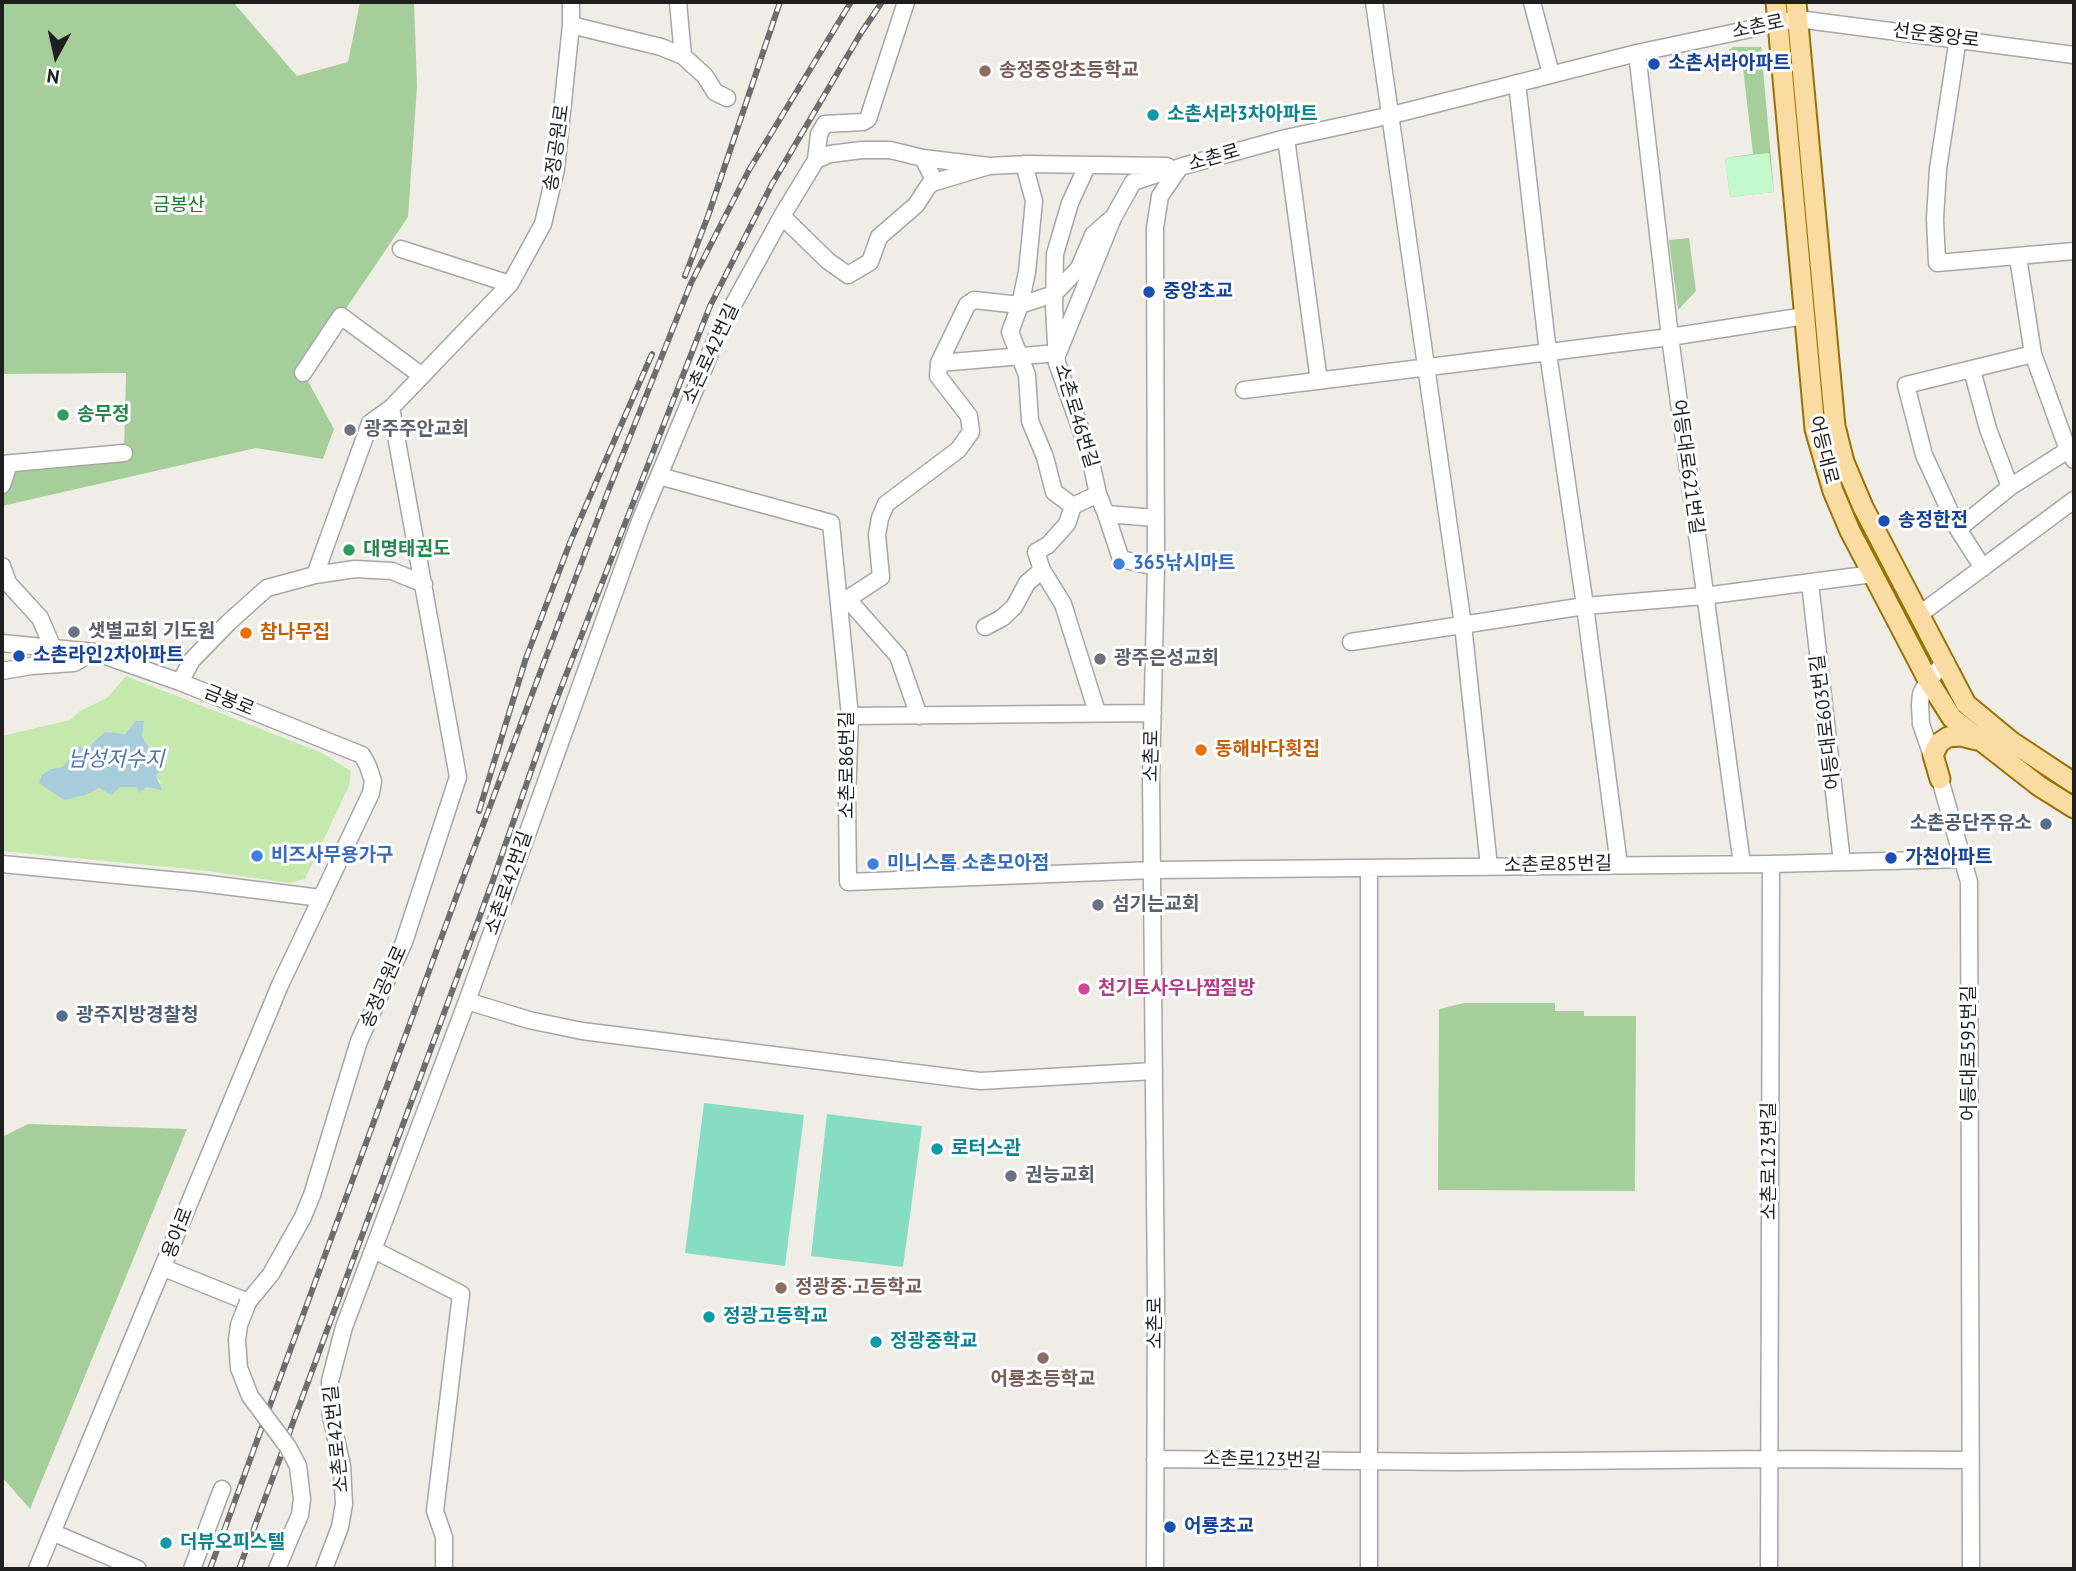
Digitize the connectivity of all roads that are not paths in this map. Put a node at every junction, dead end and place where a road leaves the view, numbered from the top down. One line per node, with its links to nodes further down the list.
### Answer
1 (571, 2): 9 (street, 송정공원로)
2 (678, 2): 13 (street)
3 (906, 2): 20 (street, 소촌로42번길)
4 (1374, 2): 17 (street)
5 (1532, 2): 14 (street)
6 (1776, 2): 8 (main road, 어등대로)
7 (1797, 10): 8 (street, 소촌로); 10 (street, 선운중앙로); 70 (main road, 어등대로)
8 (1777, 23): 11 (street, 소촌로); 34 (main road, 어등대로)
9 (571, 24): 13 (street); 31 (street, 송정공원로)
10 (1958, 38): 12 (street, 선운중앙로); 30 (street)
11 (1637, 53): 14 (street, 소촌로); 35 (street)
12 (2074, 55)
13 (683, 56): 16 (street)
14 (1551, 74): 15 (street, 소촌로)
15 (1517, 83): 17 (street, 소촌로); 37 (street)
16 (727, 98)
17 (1392, 115): 18 (street, 소촌로); 41 (street)
18 (1286, 138): 24 (street, 소촌로); 45 (street)
19 (923, 158): 20 (street); 22 (street); 25 (street)
20 (816, 160): 26 (street, 소촌로42번길)
21 (1024, 164): 22 (street); 23 (street); 33 (street)
22 (989, 166): 25 (street)
23 (1087, 166): 24 (street); 32 (street)
24 (1180, 167): 27 (street); 58 (street, 소촌로)
25 (934, 182): 26 (street)
26 (782, 216): 51 (street, 소촌로42번길)
27 (1113, 218): 32 (street); 36 (street)
28 (401, 249): 31 (street)
29 (2074, 251): 30 (street)
30 (2018, 257): 38 (street)
31 (510, 284): 44 (street, 송정공원로)
32 (1054, 294): 33 (street); 36 (street, 소촌로46번길)
33 (1020, 305): 39 (street, 소촌로46번길); 40 (street)
34 (1805, 316): 35 (street); 64 (main road, 어등대로)
35 (1670, 337): 37 (street); 68 (street, 어등대로621번길)
36 (1058, 353): 39 (street); 54 (street, 소촌로46번길)
37 (1548, 353): 41 (street); 69 (street)
38 (2033, 354): 42 (street); 49 (street)
39 (1018, 356): 40 (street); 56 (street, 소촌로46번길)
40 (939, 363): 84 (street)
41 (1425, 367): 45 (street); 71 (street)
42 (1972, 370): 53 (street); 59 (street)
43 (303, 373): 44 (street)
44 (422, 376): 47 (street, 송정공원로)
45 (1319, 381): 46 (street)
46 (1244, 390)
47 (391, 408): 65 (street, 송정공원로); 67 (street, 송정공원로)
48 (124, 453): 50 (street)
49 (2071, 455): 53 (street)
50 (5, 464): 52 (street)
51 (659, 476): 83 (street, 소촌로86번길); 100 (street, 소촌로42번길)
52 (2, 485)
53 (2010, 487): 59 (street)
54 (1098, 495): 56 (street); 57 (street, 소촌로46번길)
55 (2074, 500): 62 (street)
56 (1073, 506): 63 (street)
57 (1106, 514): 58 (street); 61 (street, 소촌로46번길)
58 (1156, 518): 61 (street, 소촌로)
59 (1958, 529): 62 (street)
60 (2, 566): 75 (street)
61 (1156, 568): 82 (street, 소촌로)
62 (1983, 568): 70 (street)
63 (1042, 570): 72 (street); 81 (street)
64 (1873, 574): 66 (street); 79 (main road, 어등대로)
65 (315, 575): 67 (street); 80 (street)
66 (1810, 583): 68 (street); 91 (street, 어등대로603번길)
67 (424, 584): 104 (street, 송정공원로)
68 (1704, 596): 69 (street); 93 (street, 어등대로621번길)
69 (1585, 606): 71 (street); 95 (street)
70 (1920, 614): 77 (main road, 어등대로)
71 (1463, 625): 73 (street); 96 (street)
72 (985, 627)
73 (1351, 642)
74 (2, 643): 75 (street, 금봉로)
75 (53, 648): 76 (street, 금봉로)
76 (94, 652): 78 (street); 80 (street, 금봉로)
77 (1946, 662): 79 (street); 87 (main road, 어등대로)
78 (2, 670)
79 (1928, 680): 85 (main road, 어등대로); 86 (street, 어등대로595번길)
80 (180, 682): 88 (street, 금봉로)
81 (1097, 712): 82 (street); 84 (street)
82 (1153, 713): 98 (street, 소촌로)
83 (850, 716): 84 (street); 98 (street, 소촌로86번길)
84 (919, 716)
85 (1980, 741): 86 (main road); 89 (main road, 어등대로)
86 (1940, 779): 90 (street, 어등대로595번길)
87 (2074, 783)
88 (371, 793): 99 (street, 용아로)
89 (2074, 808)
90 (1964, 859): 91 (street, 소촌로85번길); 107 (street, 어등대로595번길)
91 (1842, 862): 94 (street, 소촌로85번길)
92 (2, 864): 99 (street)
93 (1742, 864): 94 (street, 소촌로85번길); 95 (street, 소촌로85번길)
94 (1771, 864): 106 (street, 소촌로123번길)
95 (1619, 865): 96 (street, 소촌로85번길)
96 (1489, 866): 97 (street, 소촌로85번길)
97 (1369, 868): 98 (street, 소촌로85번길); 108 (street)
98 (1153, 870): 101 (street, 소촌로)
99 (321, 898): 103 (street, 용아로)
100 (467, 1001): 101 (street); 102 (street, 소촌로42번길)
101 (1154, 1071): 105 (street, 소촌로)
102 (374, 1250): 115 (street, 소촌로42번길); 116 (street)
103 (164, 1268): 104 (street); 110 (street, 용아로)
104 (248, 1302): 114 (street, 송정공원로, bridge)
105 (1156, 1459): 108 (street, 소촌로123번길); 117 (street, 소촌로)
106 (1768, 1459): 107 (street, 소촌로123번길); 108 (street, 소촌로123번길); 119 (street, 소촌로123번길)
107 (1970, 1460): 120 (street, 어등대로595번길)
108 (1369, 1461): 118 (street)
109 (222, 1489): 113 (street)
110 (54, 1532): 111 (street); 112 (street, 용아로)
111 (134, 1568)
112 (37, 1569)
113 (192, 1569)
114 (277, 1569)
115 (324, 1569)
116 (444, 1569)
117 (1155, 1569)
118 (1369, 1569)
119 (1769, 1569)
120 (1971, 1569)

